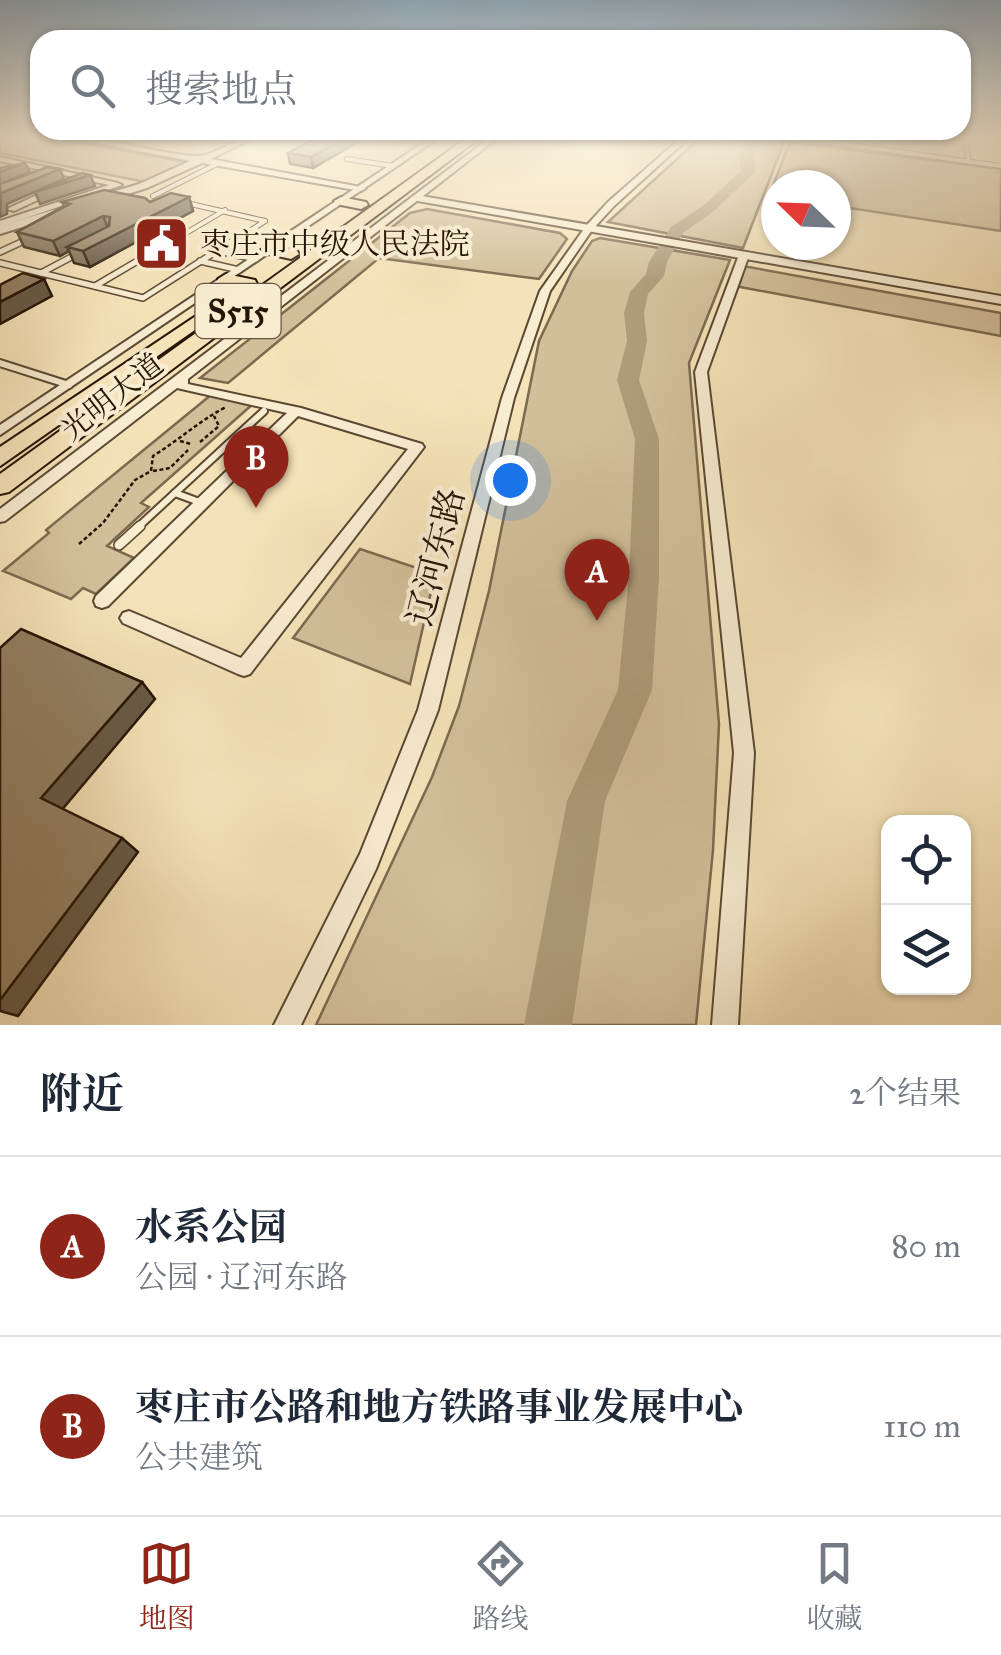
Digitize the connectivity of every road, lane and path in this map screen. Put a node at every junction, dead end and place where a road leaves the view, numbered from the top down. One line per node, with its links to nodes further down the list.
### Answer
1 (117, 185): 18 (street)
2 (146, 185): 19 (street)
3 (175, 185): 10 (lane)
4 (306, 185): 13 (street)
5 (391, 185): 13 (main road, 光明大道 / S515)
6 (391, 185): 13 (street, 光明大道 / S515)
7 (417, 185): 11 (street, 光明大道 / S515)
8 (635, 185): 20 (street, 辽河东路)
9 (57, 190): 15 (street)
10 (165, 198)
11 (416, 198): 17 (street, 光明大道 / S515); 20 (street)
12 (177, 200): 16 (lane)
13 (367, 200): 14 (main road); 17 (main road); 27 (main road, 光明大道 / S515)
14 (341, 201): 25 (street, 光明大道 / S515)
15 (5, 208): 18 (street)
16 (226, 210): 23 (lane); 33 (lane)
17 (398, 212): 30 (street, 光明大道 / S515)
18 (30, 214): 19 (street)
19 (0, 227)
20 (588, 228): 26 (street); 65 (street, 辽河东路)
21 (32, 236): 24 (lane)
22 (94, 246): 31 (lane)
23 (218, 251): 25 (lane); 29 (lane)
24 (0, 252)
25 (262, 254): 27 (main road); 32 (street, 光明大道 / S515)
26 (744, 255): 34 (street); 66 (street)
27 (300, 256): 30 (main road); 32 (main road, 光明大道 / S515); 37 (main road, 光明大道 / S515)
28 (0, 262): 31 (lane)
29 (200, 262): 32 (lane); 33 (lane)
30 (332, 262): 38 (street, 光明大道 / S515)
31 (41, 273): 33 (lane)
32 (238, 278): 35 (street, 光明大道 / S515); 36 (main road, 光明大道 / S515)
33 (95, 286)
34 (1001, 300)
35 (174, 313): 36 (main road); 41 (street, 光明大道 / S515)
36 (198, 319): 41 (main road, 光明大道 / S515)
37 (220, 324): 38 (main road); 45 (main road, 光明大道 / S515)
38 (244, 330): 40 (street, 光明大道 / S515)
39 (0, 362): 41 (lane)
40 (182, 378): 44 (street); 47 (street, 光明大道 / S515)
41 (65, 395): 49 (street, 光明大道 / S515); 55 (main road, 光明大道 / S515)
42 (229, 404): 46 (path)
43 (264, 411): 48 (lane)
44 (296, 411): 50 (street); 64 (street)
45 (100, 412): 47 (main road); 57 (main road, 光明大道 / S515)
46 (214, 416): 51 (path); 52 (path)
47 (127, 421): 60 (street, 光明大道 / S515)
48 (246, 428): 50 (lane); 58 (lane)
49 (0, 431)
50 (271, 435): 59 (street)
51 (179, 440): 53 (path); 56 (path)
52 (200, 442)
53 (191, 444)
54 (188, 450): 56 (path)
55 (0, 458)
56 (151, 471): 61 (path)
57 (0, 486)
58 (175, 493): 59 (lane); 62 (lane)
59 (202, 503): 63 (street)
60 (0, 517)
61 (79, 544)
62 (119, 545)
63 (102, 601)
64 (129, 618)
65 (287, 1025)
66 (725, 1025)

